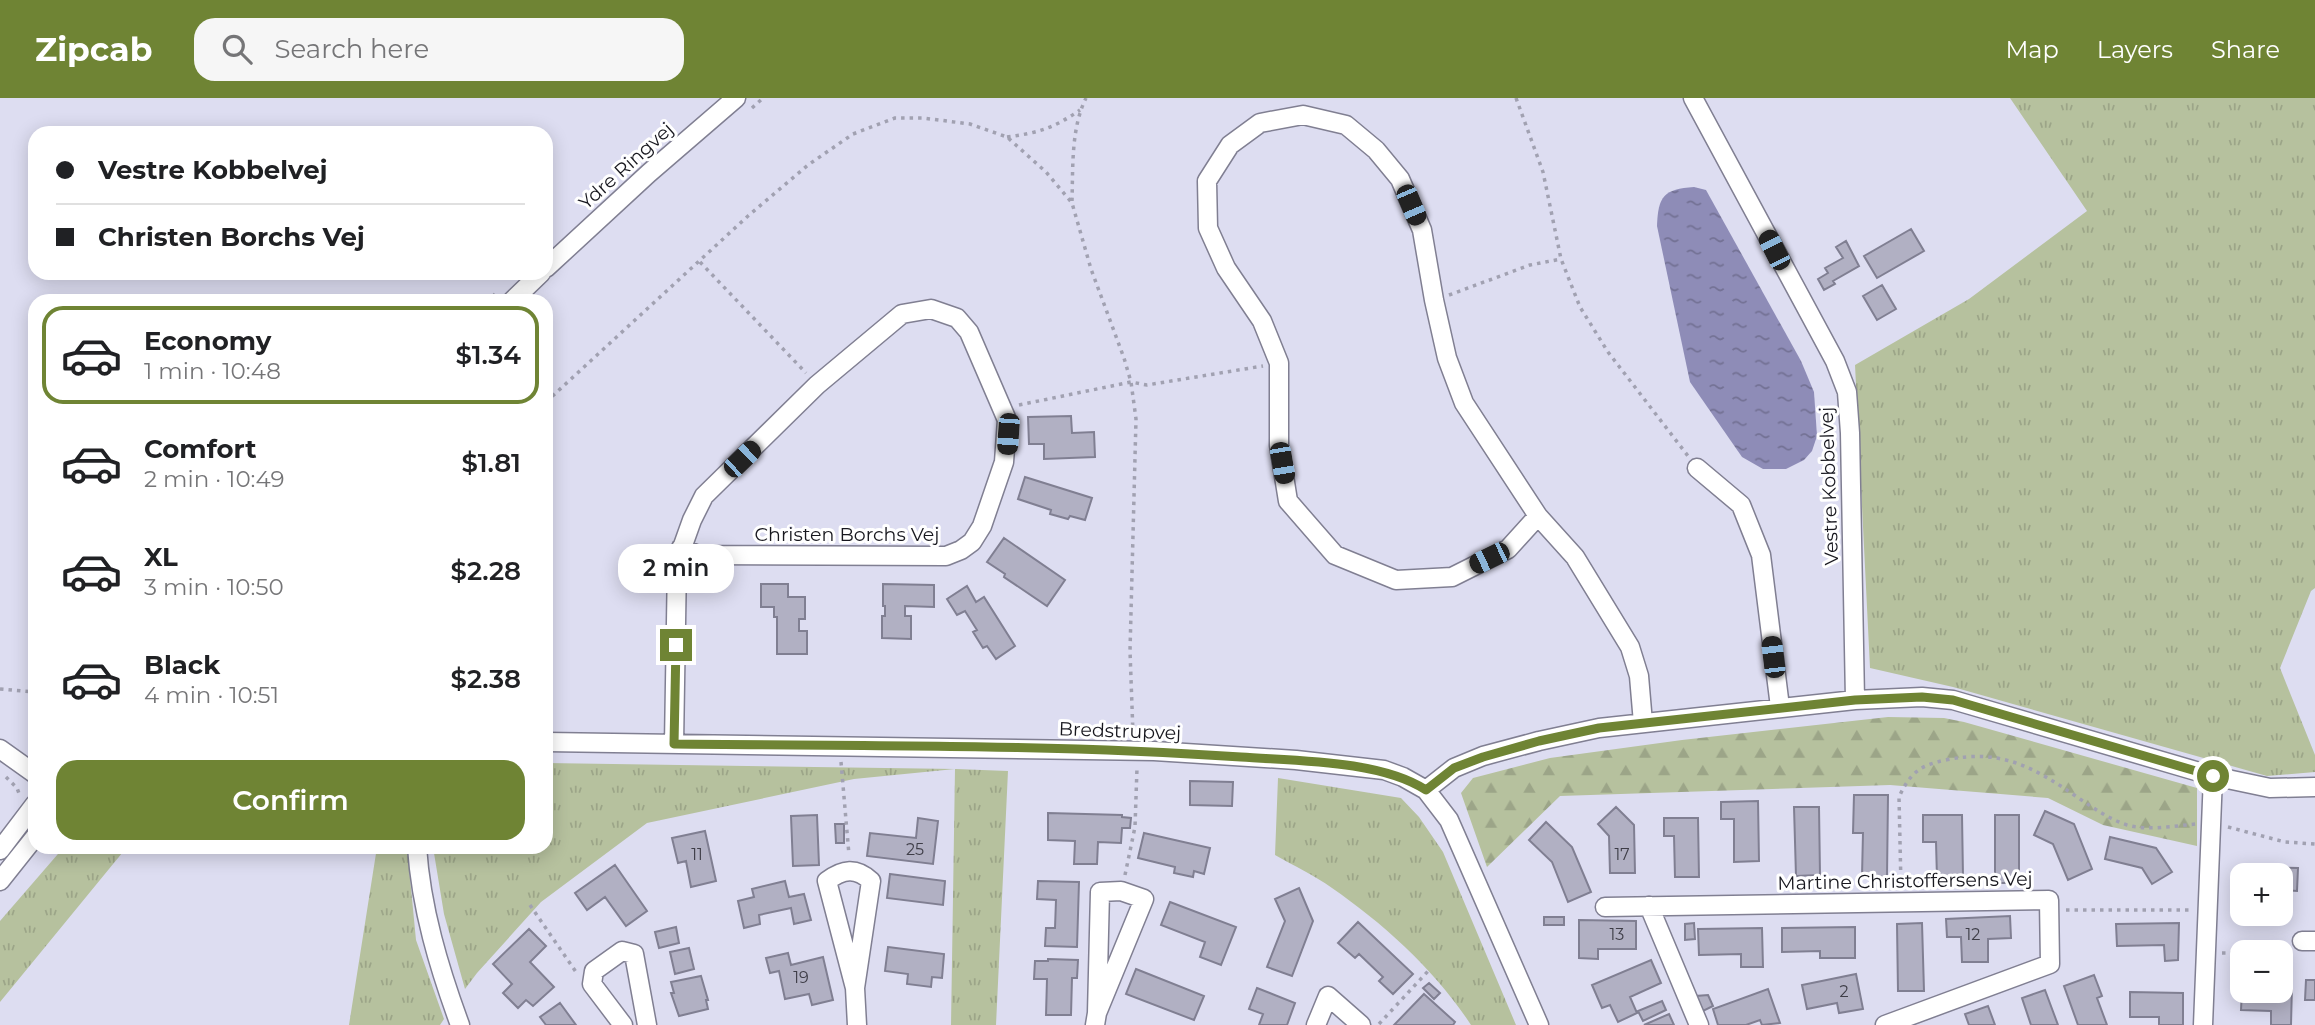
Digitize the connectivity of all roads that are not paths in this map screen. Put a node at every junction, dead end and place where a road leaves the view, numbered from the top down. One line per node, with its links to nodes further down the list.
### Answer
1 (736, 98): 3 (street, Ydre Ringvej)
2 (1693, 98): 9 (street, Vestre Kobbelvej)
3 (553, 262)
4 (534, 280): 5 (street)
5 (519, 294)
6 (1697, 468): 10 (street)
7 (1538, 516): 7 (street); 11 (street)
8 (681, 548): 8 (street, Christen Borchs Vej); 13 (street, Christen Borchs Vej)
9 (1855, 700): 10 (street); 16 (street)
10 (1780, 707): 11 (street)
11 (1643, 723): 18 (street)
12 (553, 742): 13 (street, Bredstrupvej)
13 (674, 744): 18 (street, Bredstrupvej)
14 (0, 749): 15 (street)
15 (28, 769)
16 (2213, 776): 17 (street); 37 (street)
17 (2315, 787)
18 (1426, 790): 34 (street, Bredstrupvej)
19 (28, 804): 21 (street)
20 (28, 846): 23 (street)
21 (0, 850)
22 (418, 854): 28 (street)
23 (0, 881)
24 (1648, 906): 25 (street, Martine Christoffersens Vej); 35 (street); 36 (street, Martine Christoffersens Vej)
25 (1605, 907)
26 (855, 988): 26 (street); 31 (street)
27 (1096, 1019): 27 (street)
28 (460, 1025)
29 (623, 1025): 30 (street)
30 (647, 1025)
31 (856, 1025)
32 (1316, 1025): 33 (street)
33 (1361, 1025)
34 (1539, 1025)
35 (1699, 1025)
36 (1885, 1025)
37 (2203, 1025)

